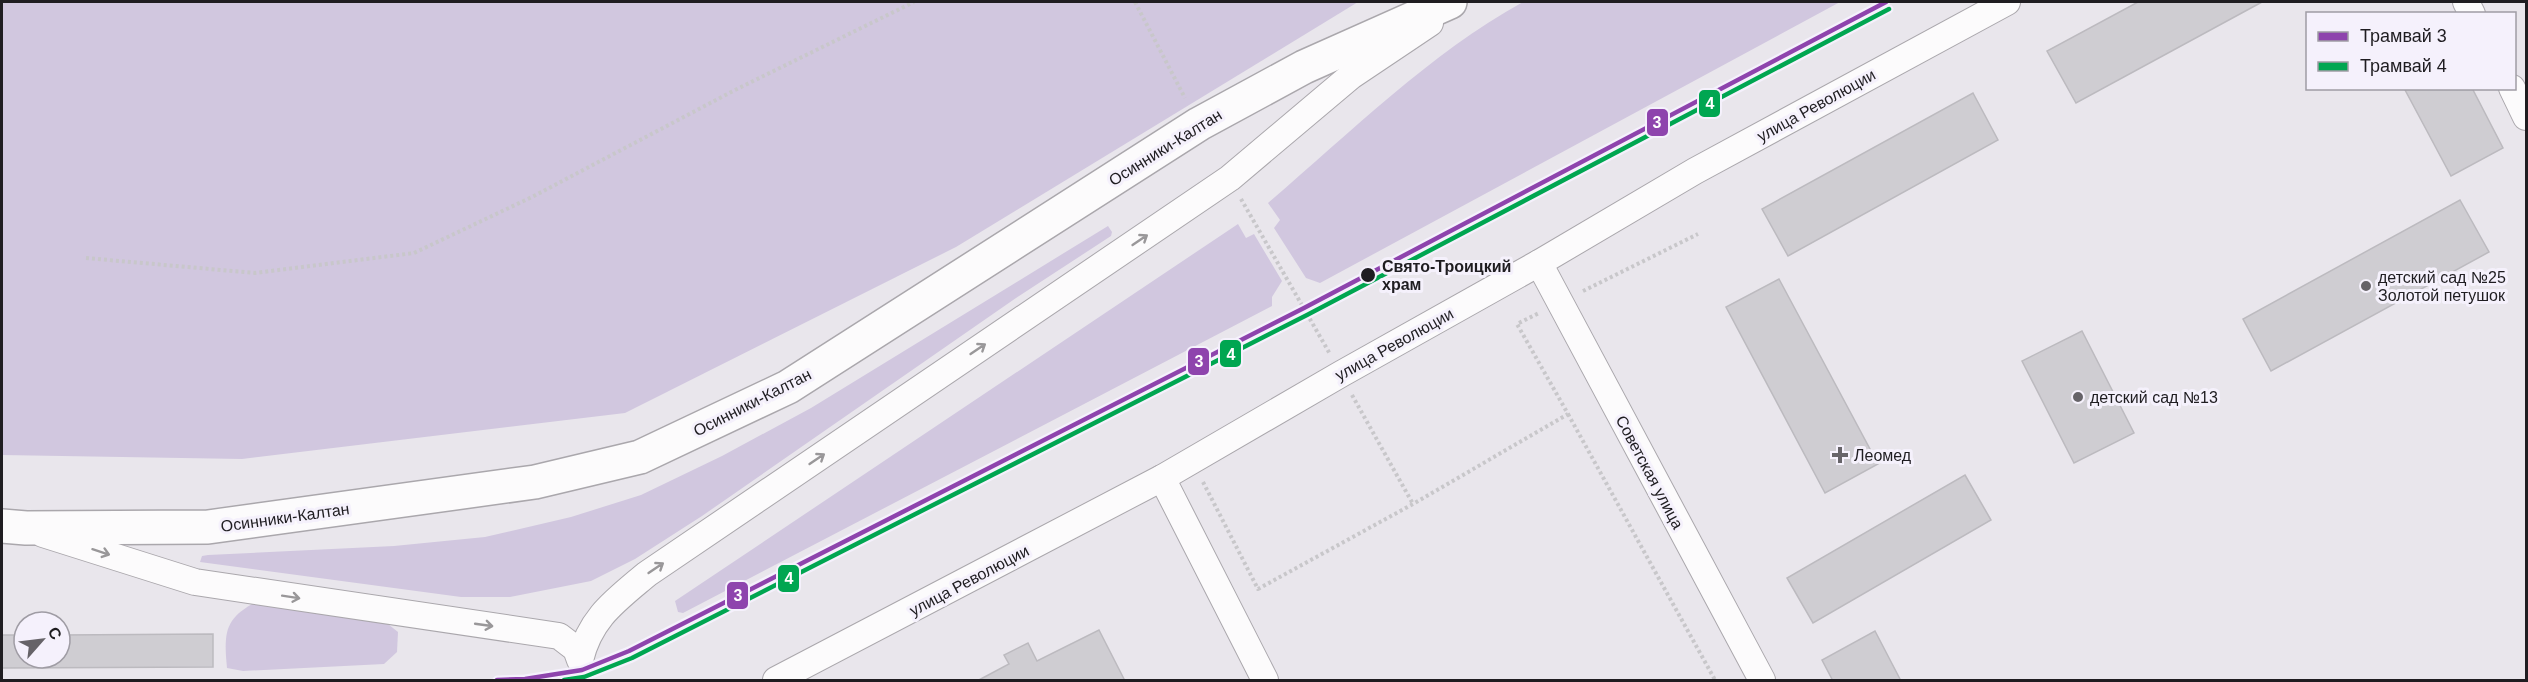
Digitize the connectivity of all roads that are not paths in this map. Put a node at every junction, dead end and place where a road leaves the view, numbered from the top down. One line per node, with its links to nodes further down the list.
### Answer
1 (1450, 2): 8 (main road, Осинники-Калтан)
2 (1461, 2): 9 (street, one-way to 2)
3 (2007, 2): 6 (street, улица Революции)
4 (2513, 90): 5 (street)
5 (2526, 117)
6 (1539, 263): 7 (street, улица Революции); 12 (street, Советская улица)
7 (1166, 487): 10 (street, улица Революции); 11 (street)
8 (14, 527): 9 (street, one-way to 9)
9 (582, 670)
10 (777, 681)
11 (1265, 681)
12 (1762, 681)

